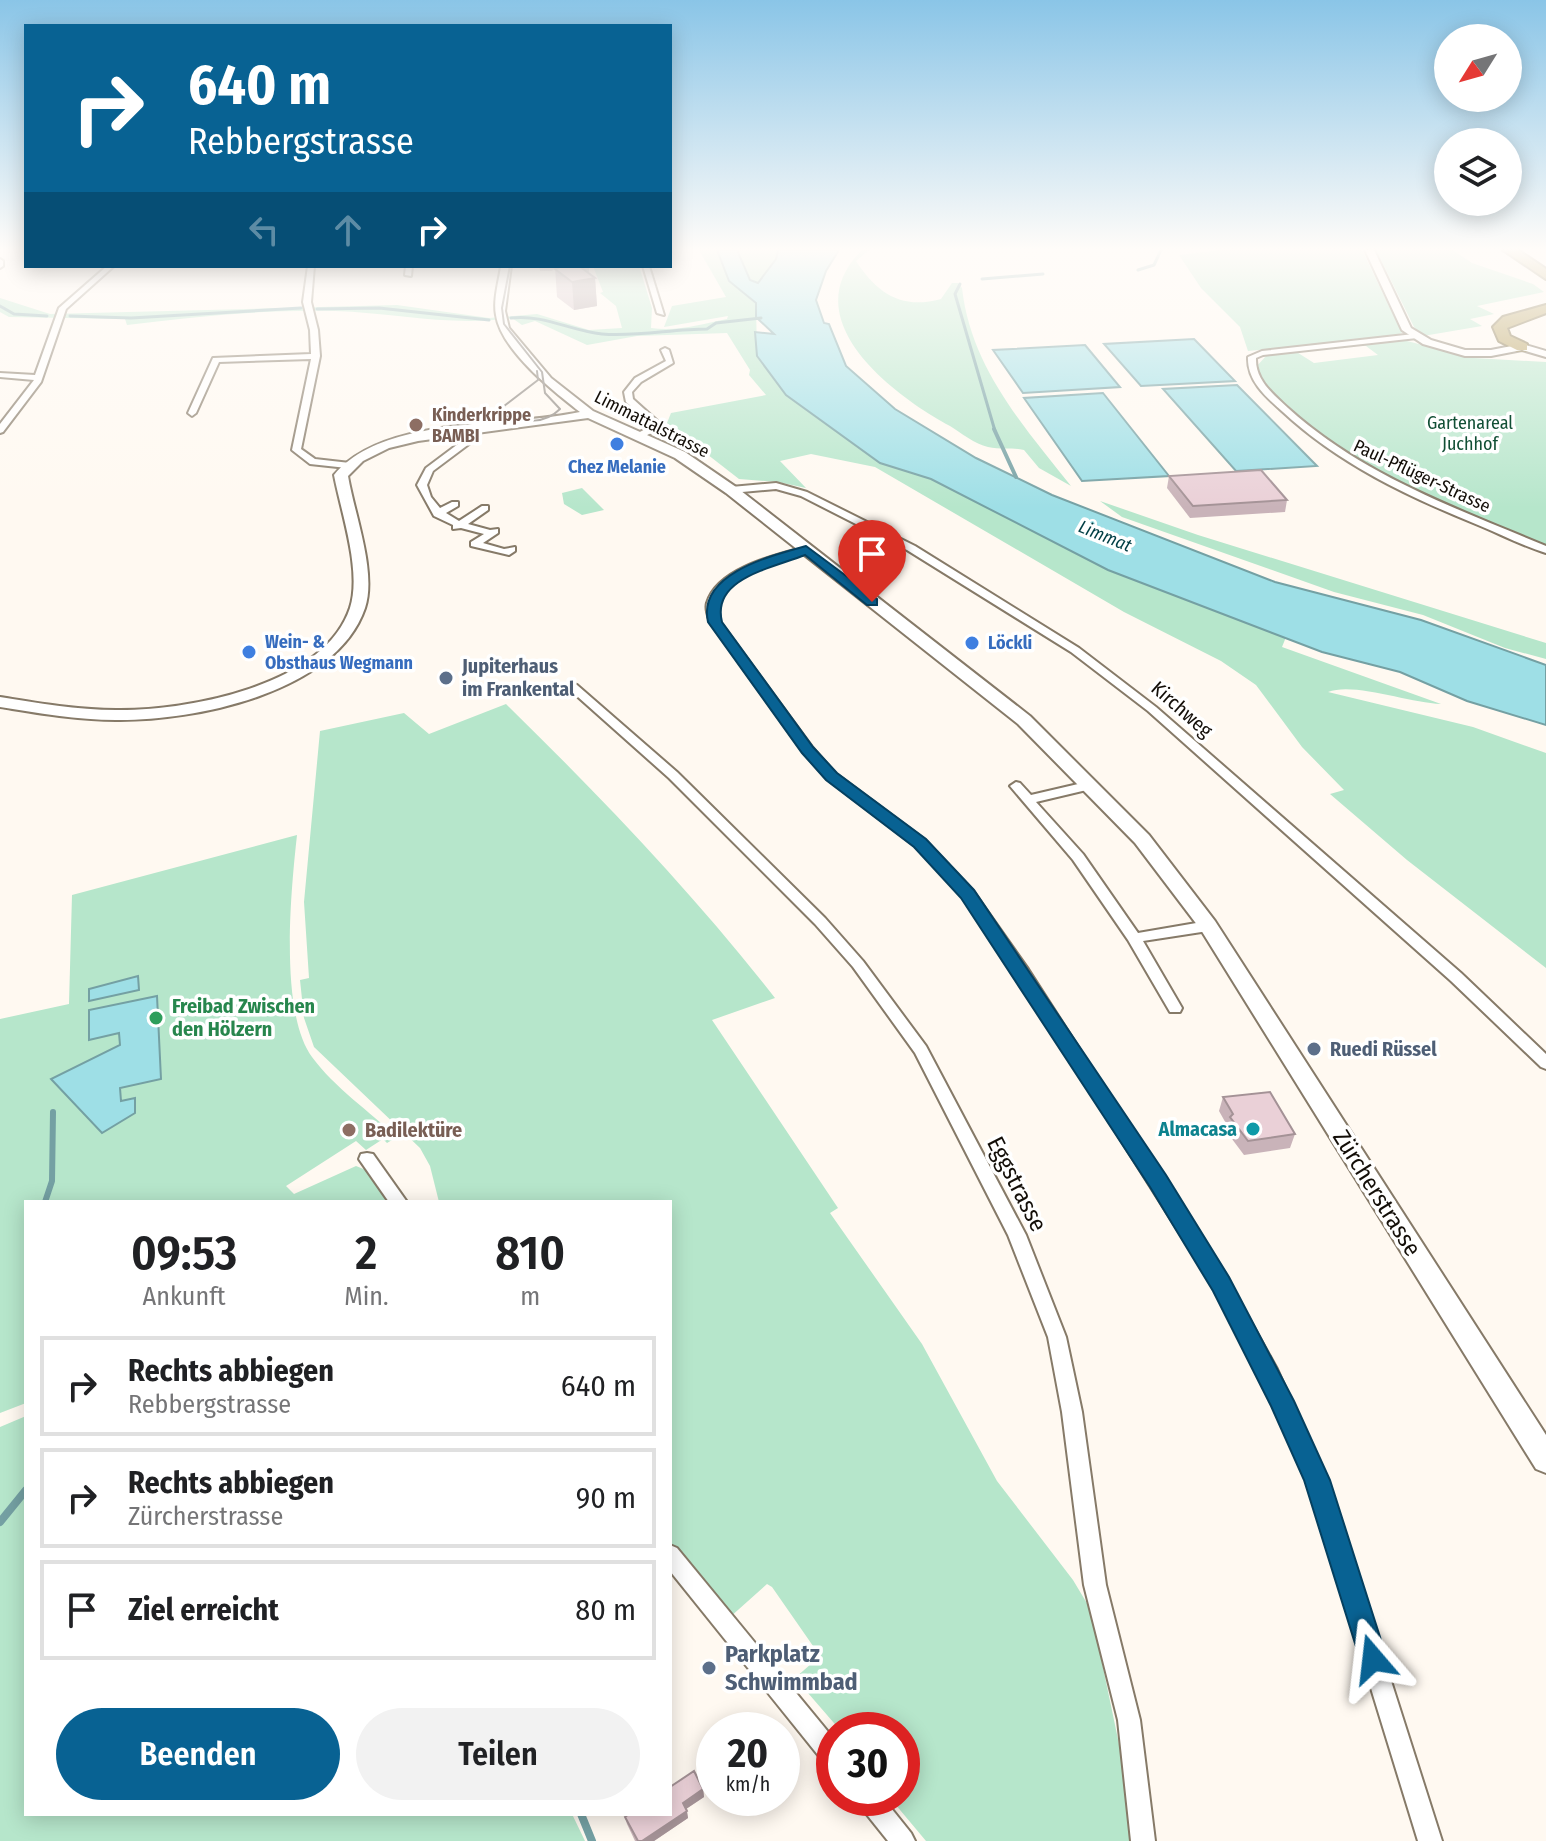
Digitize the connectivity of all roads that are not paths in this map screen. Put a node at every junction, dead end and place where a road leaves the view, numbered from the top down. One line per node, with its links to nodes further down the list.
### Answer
1 (53, 336): 12 (street)
2 (313, 336): 10 (street)
3 (510, 336): 14 (main road, Limmattalstrasse)
4 (1414, 336): 7 (street); 27 (street, Paul-Pflüger-Strasse)
5 (1503, 336): 7 (highway)
6 (1511, 336): 7 (highway)
7 (1522, 347): 9 (street)
8 (665, 350): 17 (street)
9 (1546, 354)
10 (316, 356): 13 (street); 18 (street)
11 (0, 375): 12 (street)
12 (39, 378): 15 (street)
13 (192, 413)
14 (589, 414): 16 (main road); 17 (main road, Limmattalstrasse)
15 (0, 430)
16 (470, 432): 18 (main road); 22 (street)
17 (639, 436): 19 (main road, Limmattalstrasse)
18 (347, 465): 29 (main road)
19 (731, 490): 25 (main road, Limmattalstrasse); 36 (street, Kirchweg)
20 (455, 504): 22 (street)
21 (485, 508): 23 (street)
22 (437, 514): 23 (street)
23 (459, 525): 24 (street); 24 (street)
24 (480, 541): 26 (street)
25 (804, 548): 30 (main road, Zürcherstrasse); 45 (street)
26 (511, 549)
27 (1546, 550)
28 (573, 687): 44 (street, Eggstrasse)
29 (0, 702)
30 (1091, 785): 32 (street); 33 (main road, Zürcherstrasse)
31 (1016, 786): 32 (street)
32 (1027, 800): 34 (street)
33 (1208, 926): 34 (street); 39 (main road, Zürcherstrasse)
34 (1134, 938): 35 (street)
35 (1175, 1008)
36 (1546, 1063)
37 (367, 1159): 38 (street)
38 (397, 1200)
39 (1546, 1460)
40 (672, 1558): 41 (street)
41 (816, 1736)
42 (883, 1816): 43 (street)
43 (903, 1841)
44 (1143, 1841)
45 (1430, 1841)

